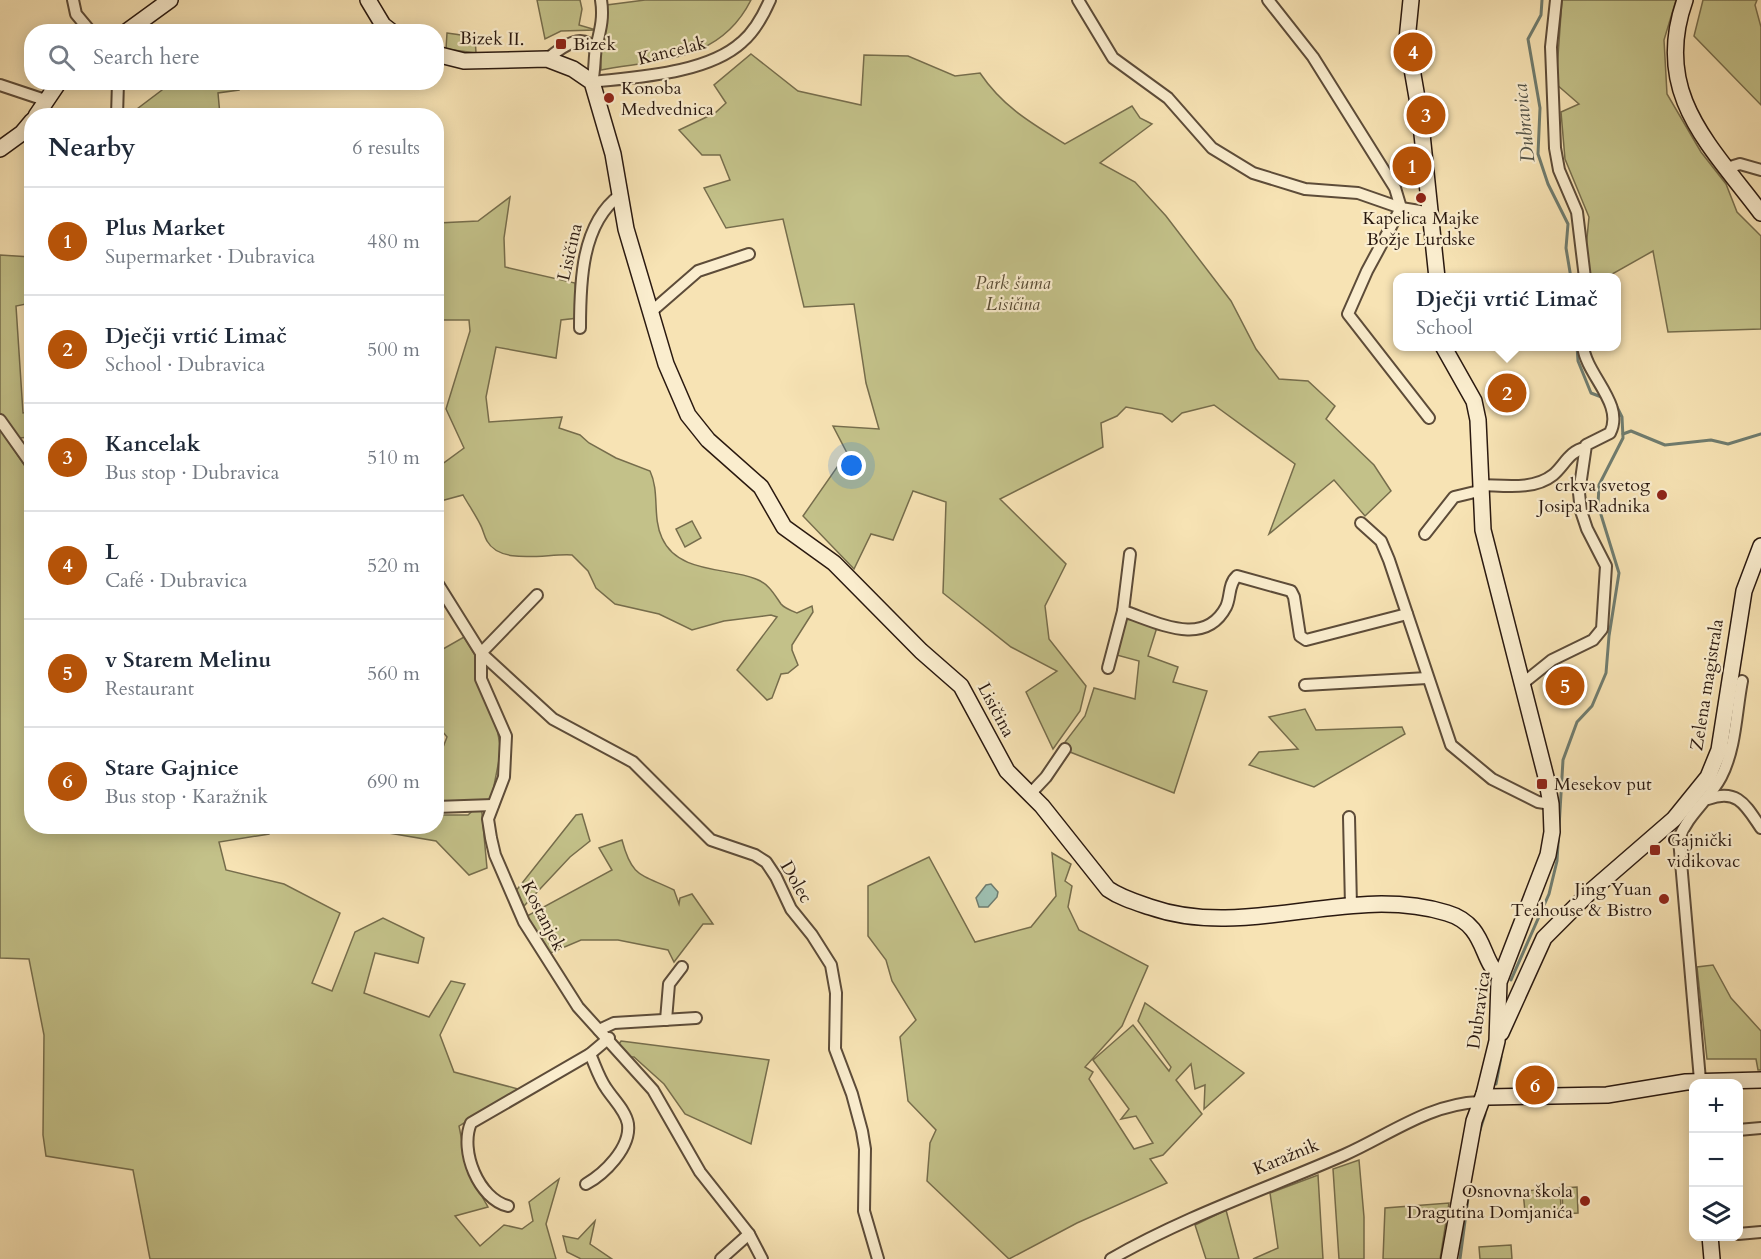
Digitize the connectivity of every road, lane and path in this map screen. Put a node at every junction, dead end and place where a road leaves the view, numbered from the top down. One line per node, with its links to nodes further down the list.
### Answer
1 (73, 0): 11 (street)
2 (170, 0): 12 (street)
3 (368, 0): 13 (street)
4 (601, 0): 14 (street, Lisičina)
5 (770, 0): 17 (street, Kancelak)
6 (1078, 0): 29 (street)
7 (1268, 0): 29 (street)
8 (1411, 0): 30 (street)
9 (1556, 0): 34 (street)
10 (1685, 0): 26 (street)
11 (84, 24)
12 (137, 24)
13 (381, 24)
14 (595, 50): 16 (street, Bizek II.); 17 (street, Lisičina)
15 (444, 56): 16 (street, Bizek II.)
16 (547, 59): 17 (street, Bizek II.)
17 (592, 82): 28 (street, Lisičina)
18 (0, 85): 21 (street)
19 (54, 90): 21 (street)
20 (118, 90): 23 (street)
21 (48, 101): 22 (street)
22 (42, 108)
23 (117, 108)
24 (24, 131): 25 (street)
25 (0, 149)
26 (1727, 168): 27 (street); 31 (street)
27 (1761, 170)
28 (620, 195): 35 (street, Lisičina); 36 (street, Lisičina)
29 (1401, 208): 30 (street); 39 (street)
30 (1432, 213): 33 (street)
31 (1761, 213)
32 (749, 254): 35 (street)
33 (1437, 273)
34 (1584, 273)
35 (652, 311): 59 (street, Lisičina)
36 (580, 328)
37 (1446, 351): 43 (street, Dubravica)
38 (1584, 351): 41 (street)
39 (1429, 418)
40 (0, 420): 42 (street)
41 (1585, 448): 43 (street); 56 (street)
42 (24, 454)
43 (1479, 488): 45 (street); 56 (street, Dubravica)
44 (1361, 523): 51 (street)
45 (1425, 534)
46 (1761, 546): 69 (street, Zelena magistrala)
47 (1130, 554): 50 (street)
48 (444, 593): 52 (street, Dolec)
49 (537, 595): 52 (street)
50 (1123, 610): 51 (street); 53 (street)
51 (1407, 615): 54 (street)
52 (481, 653): 62 (street, Kostanjek); 91 (street, Dolec)
53 (1108, 668)
54 (1427, 678): 57 (street); 61 (street)
55 (1742, 681): 60 (street)
56 (1522, 684): 61 (street, Dubravica)
57 (1305, 685)
58 (1065, 750): 59 (street)
59 (1030, 794): 66 (street, Lisičina)
60 (1708, 799): 65 (street); 76 (street)
61 (1551, 804): 68 (street, Dubravica)
62 (493, 805): 63 (street); 72 (street, Kostanjek)
63 (444, 807)
64 (1349, 817): 66 (street)
65 (1761, 828)
66 (1350, 906): 68 (street, Lisičina)
67 (682, 967): 71 (street)
68 (1500, 982): 69 (street); 74 (street, Dubravica)
69 (1516, 998): 74 (street, Zelena magistrala)
70 (696, 1018): 71 (street)
71 (666, 1020): 72 (street)
72 (599, 1030): 73 (street, Kostanjek)
73 (609, 1038): 75 (street); 86 (street, Kostanjek)
74 (1497, 1041): 80 (street, Dubravica)
75 (590, 1054): 83 (street); 84 (street)
76 (1700, 1079)
77 (1761, 1080): 78 (street, Karažnik)
78 (1743, 1081)
79 (1689, 1084): 80 (street, Karažnik)
80 (1482, 1098): 92 (street, Karažnik); 93 (street, Dubravica)
81 (1761, 1128): 82 (street)
82 (1743, 1130)
83 (586, 1184)
84 (508, 1206)
85 (1761, 1232): 87 (street)
86 (749, 1234): 89 (street); 90 (street, Kostanjek)
87 (1743, 1234)
88 (1710, 1241): 94 (street)
89 (721, 1259)
90 (762, 1259)
91 (878, 1259)
92 (1111, 1259)
93 (1449, 1259)
94 (1712, 1259)

